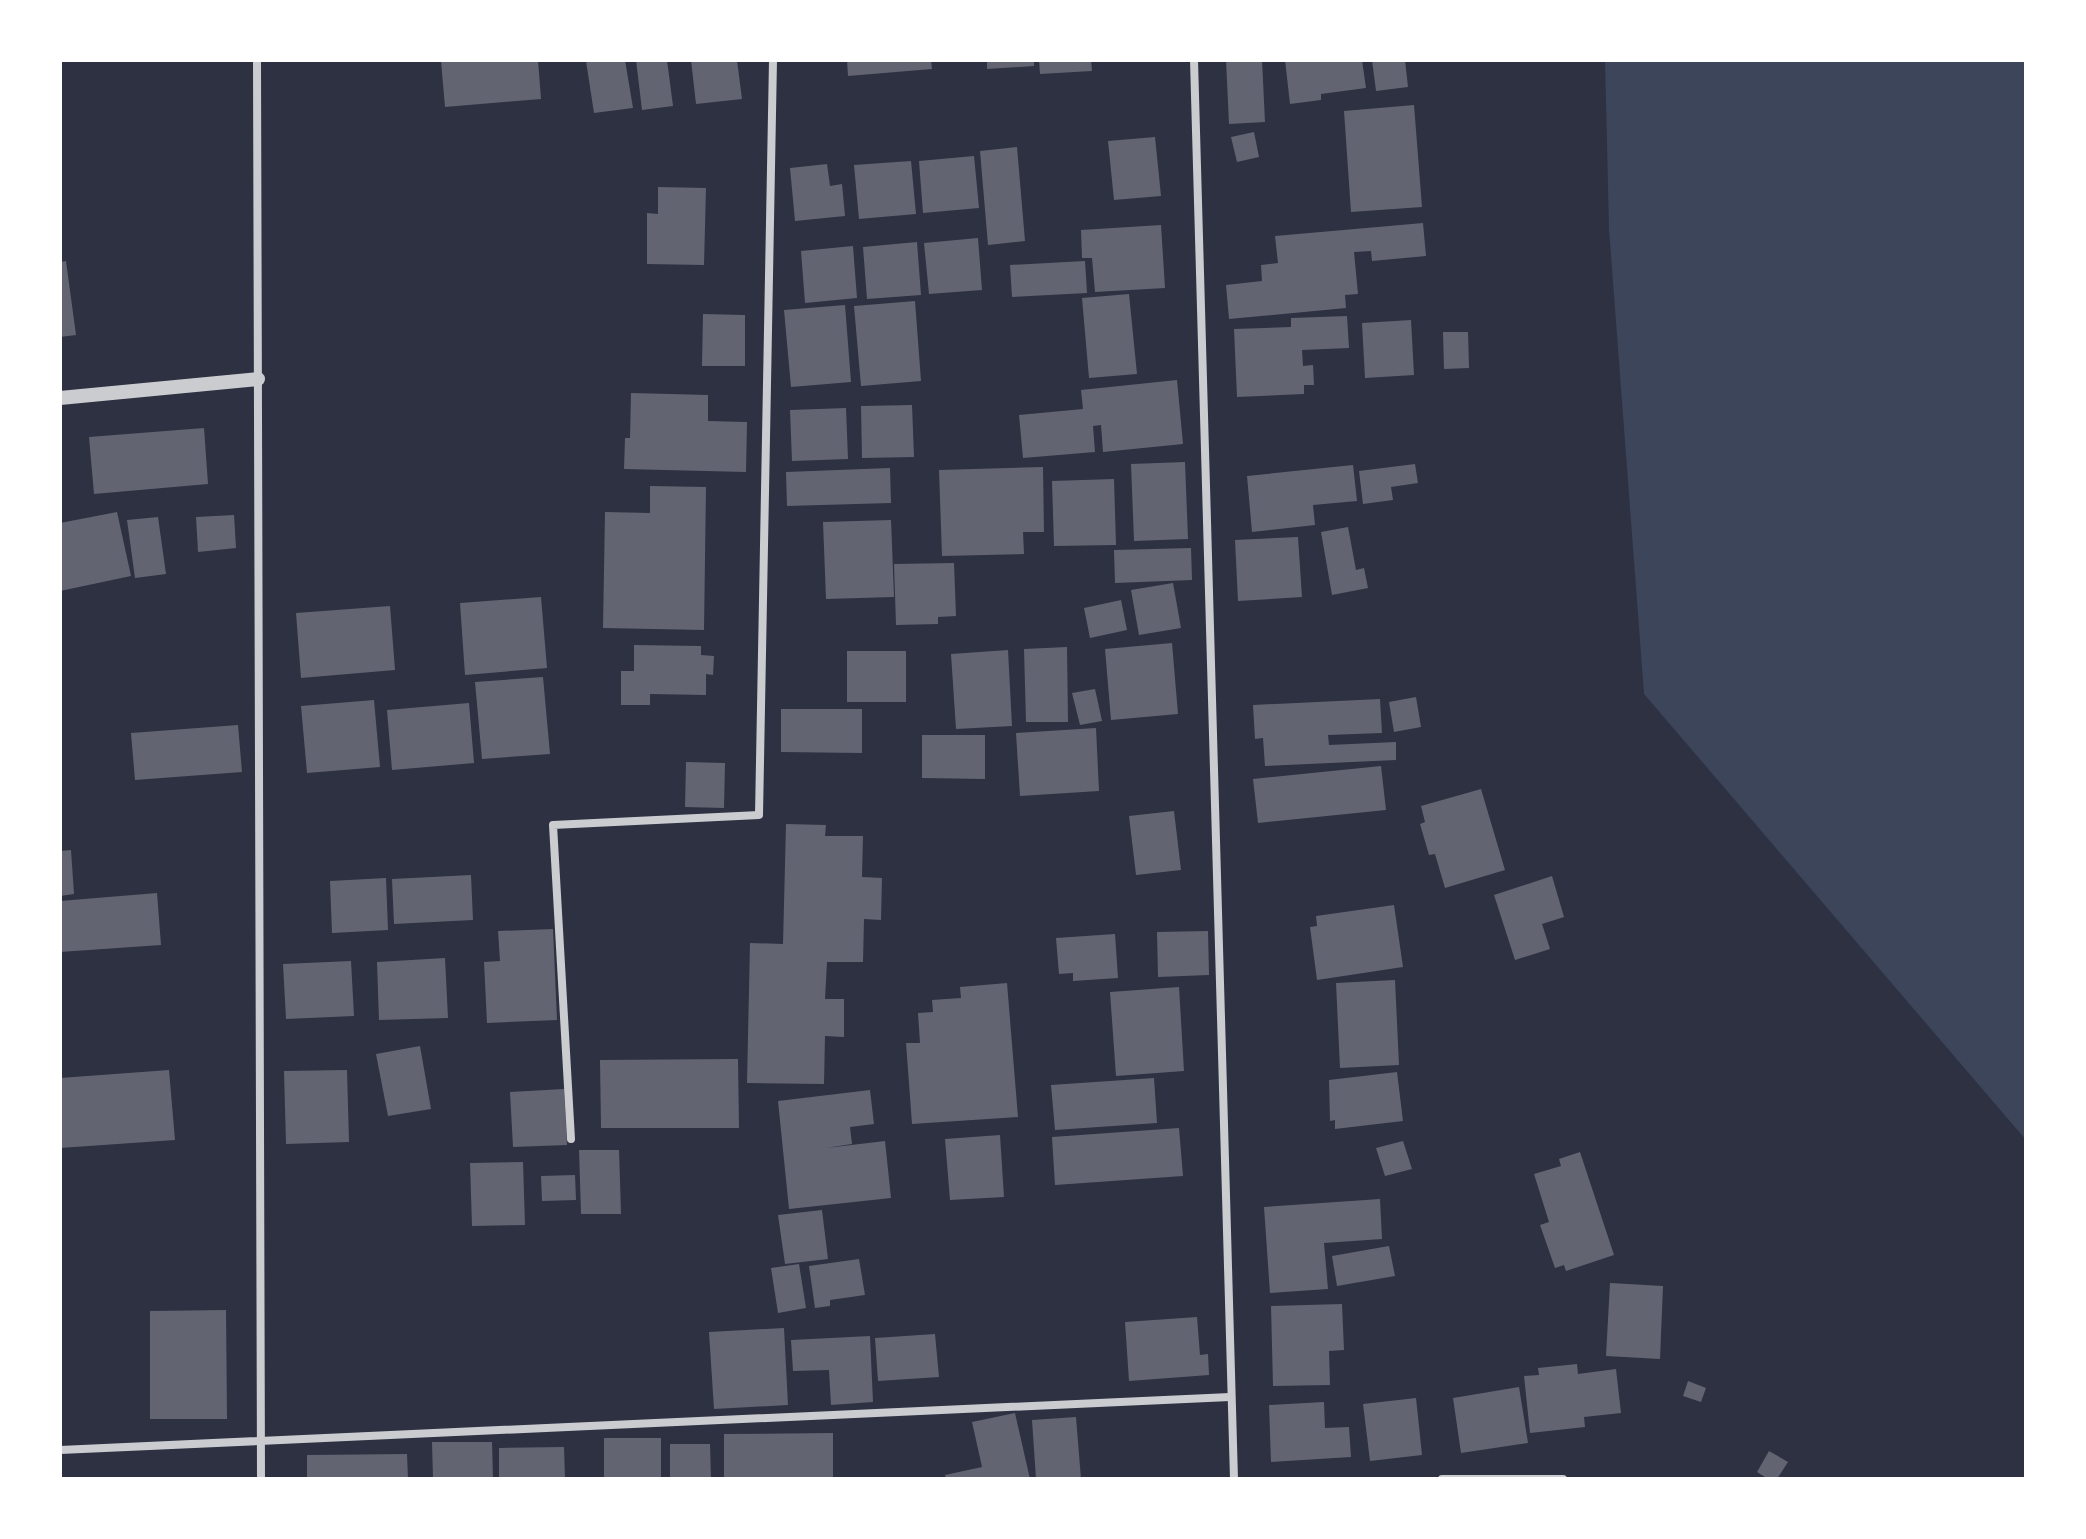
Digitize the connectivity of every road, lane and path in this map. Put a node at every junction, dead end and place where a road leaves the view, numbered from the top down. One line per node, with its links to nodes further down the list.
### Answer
1 (257, 60): 4 (street)
2 (773, 60): 6 (street)
3 (1194, 60): 7 (street)
4 (258, 379): 5 (street); 8 (street)
5 (60, 398)
6 (571, 1139)
7 (1230, 1397): 8 (street); 11 (street)
8 (260, 1443): 9 (street); 10 (street)
9 (60, 1450)
10 (261, 1479)
11 (1234, 1479)
12 (1442, 1479): 13 (street)
13 (1563, 1479)

